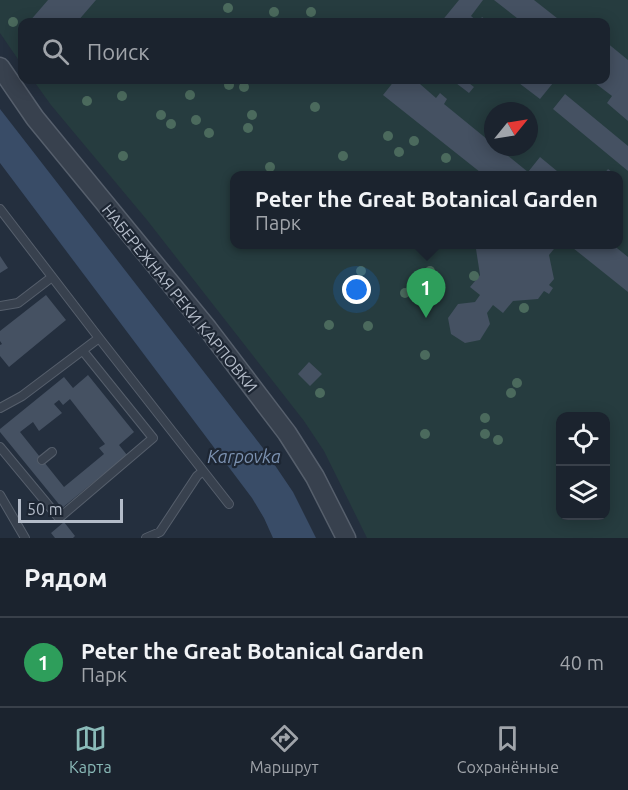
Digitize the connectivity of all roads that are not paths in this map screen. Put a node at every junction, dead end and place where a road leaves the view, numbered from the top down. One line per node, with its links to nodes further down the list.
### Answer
1 (0, 67): 16 (street, НАБЕРЕЖНАЯ РЕКИ КАРПОВКИ)
2 (0, 209): 3 (lane)
3 (52, 277): 4 (lane); 5 (lane)
4 (0, 306)
5 (99, 338): 6 (lane); 11 (lane)
6 (83, 351): 7 (lane); 8 (lane)
7 (0, 408)
8 (0, 447)
9 (52, 452): 10 (lane)
10 (42, 460)
11 (203, 471): 13 (lane); 15 (lane)
12 (0, 495): 14 (lane)
13 (229, 504)
14 (25, 538)
15 (146, 538)
16 (346, 538)

